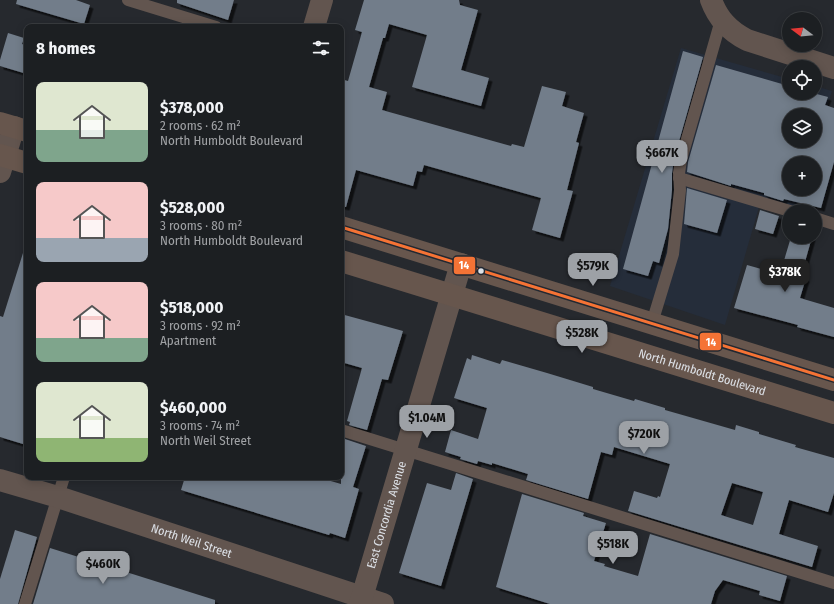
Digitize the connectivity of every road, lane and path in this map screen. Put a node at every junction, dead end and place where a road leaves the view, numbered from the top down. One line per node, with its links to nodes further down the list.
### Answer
1 (128, 0): 5 (lane)
2 (322, 0): 6 (street)
3 (710, 0): 4 (street)
4 (721, 20): 7 (street); 11 (lane)
5 (206, 24)
6 (315, 24)
7 (834, 68)
8 (14, 127): 9 (street)
9 (2, 161): 10 (main road)
10 (24, 163)
11 (679, 178): 12 (lane); 19 (lane)
12 (782, 209)
13 (822, 220): 14 (lane)
14 (834, 224)
15 (344, 228): 17 (main road)
16 (344, 262): 18 (main road, North Humboldt Boulevard)
17 (461, 264): 18 (street, East Concordia Avenue); 19 (main road)
18 (452, 296): 21 (main road, North Humboldt Boulevard); 23 (street, East Concordia Avenue)
19 (652, 323): 20 (main road)
20 (834, 380)
21 (834, 413)
22 (344, 431): 23 (lane)
23 (406, 450): 27 (lane); 28 (street, East Concordia Avenue)
24 (0, 480): 26 (street, North Weil Street)
25 (63, 480): 26 (lane)
26 (58, 498): 28 (street, North Weil Street); 29 (lane)
27 (834, 583)
28 (361, 601): 30 (street, North Weil Street)
29 (25, 604)
30 (383, 604)

